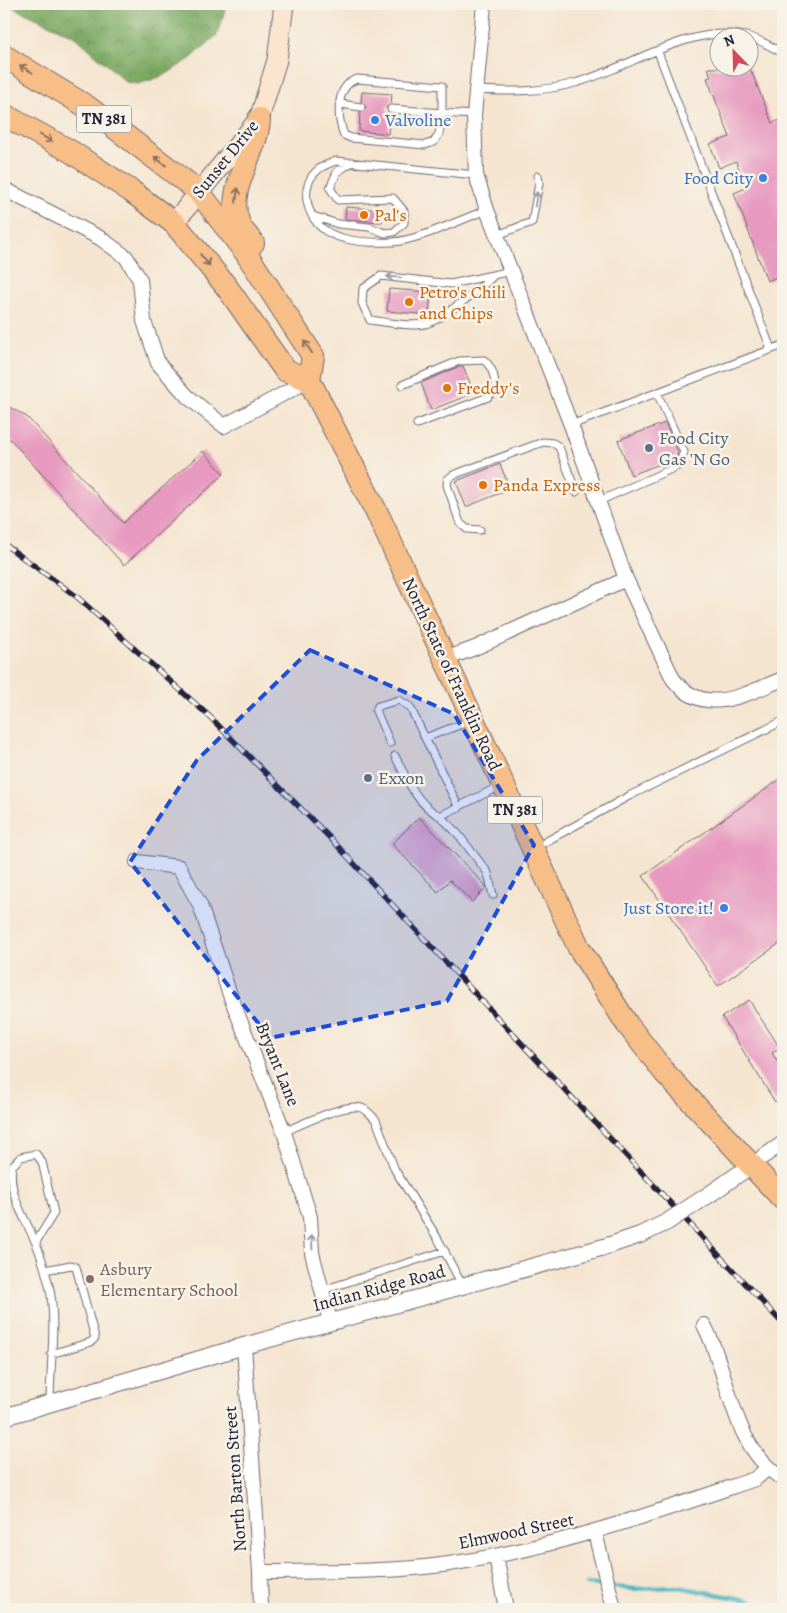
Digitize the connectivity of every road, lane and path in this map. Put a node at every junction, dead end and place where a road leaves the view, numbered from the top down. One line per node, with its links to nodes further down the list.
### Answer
1 (284, 4): 13 (main road, Sunset Drive)
2 (484, 4): 6 (street)
3 (658, 52): 4 (lane); 6 (lane); 27 (lane)
4 (783, 54)
5 (4, 56): 18 (highway, TN 381, one-way to 5)
6 (478, 90): 12 (street)
7 (341, 104): 8 (lane); 10 (lane); 10 (lane)
8 (361, 107)
9 (391, 108): 10 (lane)
10 (442, 113): 12 (lane)
11 (4, 115): 21 (highway, TN 381, one-way to 21)
12 (474, 115): 15 (street)
13 (259, 119): 18 (main road, Sunset Drive); 25 (highway, one-way to 13)
14 (352, 161): 15 (lane); 20 (lane); 20 (lane)
15 (476, 174): 19 (street)
16 (538, 176): 22 (lane, one-way to 16)
17 (4, 190): 28 (street)
18 (198, 191): 21 (main road, Sunset Drive); 25 (highway, TN 381)
19 (487, 210): 20 (lane); 22 (street)
20 (312, 216)
21 (174, 223): 28 (highway, TN 381, one-way to 28)
22 (497, 235): 23 (street)
23 (511, 271): 24 (lane); 32 (street)
24 (494, 274): 24 (lane, one-way to 24)
25 (289, 318): 28 (highway, TN 381, one-way to 25)
26 (783, 345): 27 (lane)
27 (771, 349): 30 (lane)
28 (309, 380): 37 (highway, North State of Franklin Road / TN 381)
29 (402, 385): 31 (lane)
30 (657, 393): 32 (lane); 34 (lane)
31 (417, 424)
32 (571, 425): 34 (street)
33 (576, 492): 35 (lane)
34 (597, 502): 36 (street)
35 (480, 530)
36 (626, 579): 37 (street); 38 (street)
37 (445, 659): 39 (highway, North State of Franklin Road / TN 381)
38 (783, 680)
39 (473, 720): 41 (lane); 44 (highway, North State of Franklin Road / TN 381)
40 (783, 721): 47 (lane)
41 (425, 738): 42 (lane); 45 (lane)
42 (390, 743)
43 (395, 756): 46 (lane)
44 (504, 785): 45 (lane); 47 (highway, North State of Franklin Road / TN 381)
45 (460, 808): 46 (lane)
46 (440, 816): 49 (lane)
47 (533, 849): 52 (highway, North State of Franklin Road / TN 381)
48 (137, 862): 50 (street, Bryant Lane)
49 (494, 895)
50 (284, 1132): 55 (lane); 58 (street, Bryant Lane, one-way to 50)
51 (783, 1143): 52 (street)
52 (750, 1166): 53 (highway, North State of Franklin Road / TN 381); 57 (street, Indian Ridge Road, bridge)
53 (783, 1199)
54 (36, 1242): 54 (lane); 56 (lane)
55 (445, 1251): 57 (lane); 58 (lane)
56 (45, 1270): 62 (lane); 62 (lane)
57 (462, 1286): 59 (street, Indian Ridge Road)
58 (323, 1290): 59 (street, Bryant Lane)
59 (330, 1321): 61 (street, Indian Ridge Road)
60 (704, 1325): 65 (street)
61 (244, 1346): 63 (street, Indian Ridge Road); 69 (street, North Barton Street)
62 (51, 1354): 63 (lane)
63 (50, 1403): 64 (street, Indian Ridge Road)
64 (4, 1417)
65 (767, 1469): 66 (street); 67 (street, Elmwood Street)
66 (783, 1479)
67 (595, 1533): 68 (street, Elmwood Street); 72 (street)
68 (496, 1556): 69 (street, Elmwood Street); 71 (street)
69 (260, 1572): 70 (street, North Barton Street)
70 (261, 1609)
71 (506, 1609)
72 (614, 1609)

